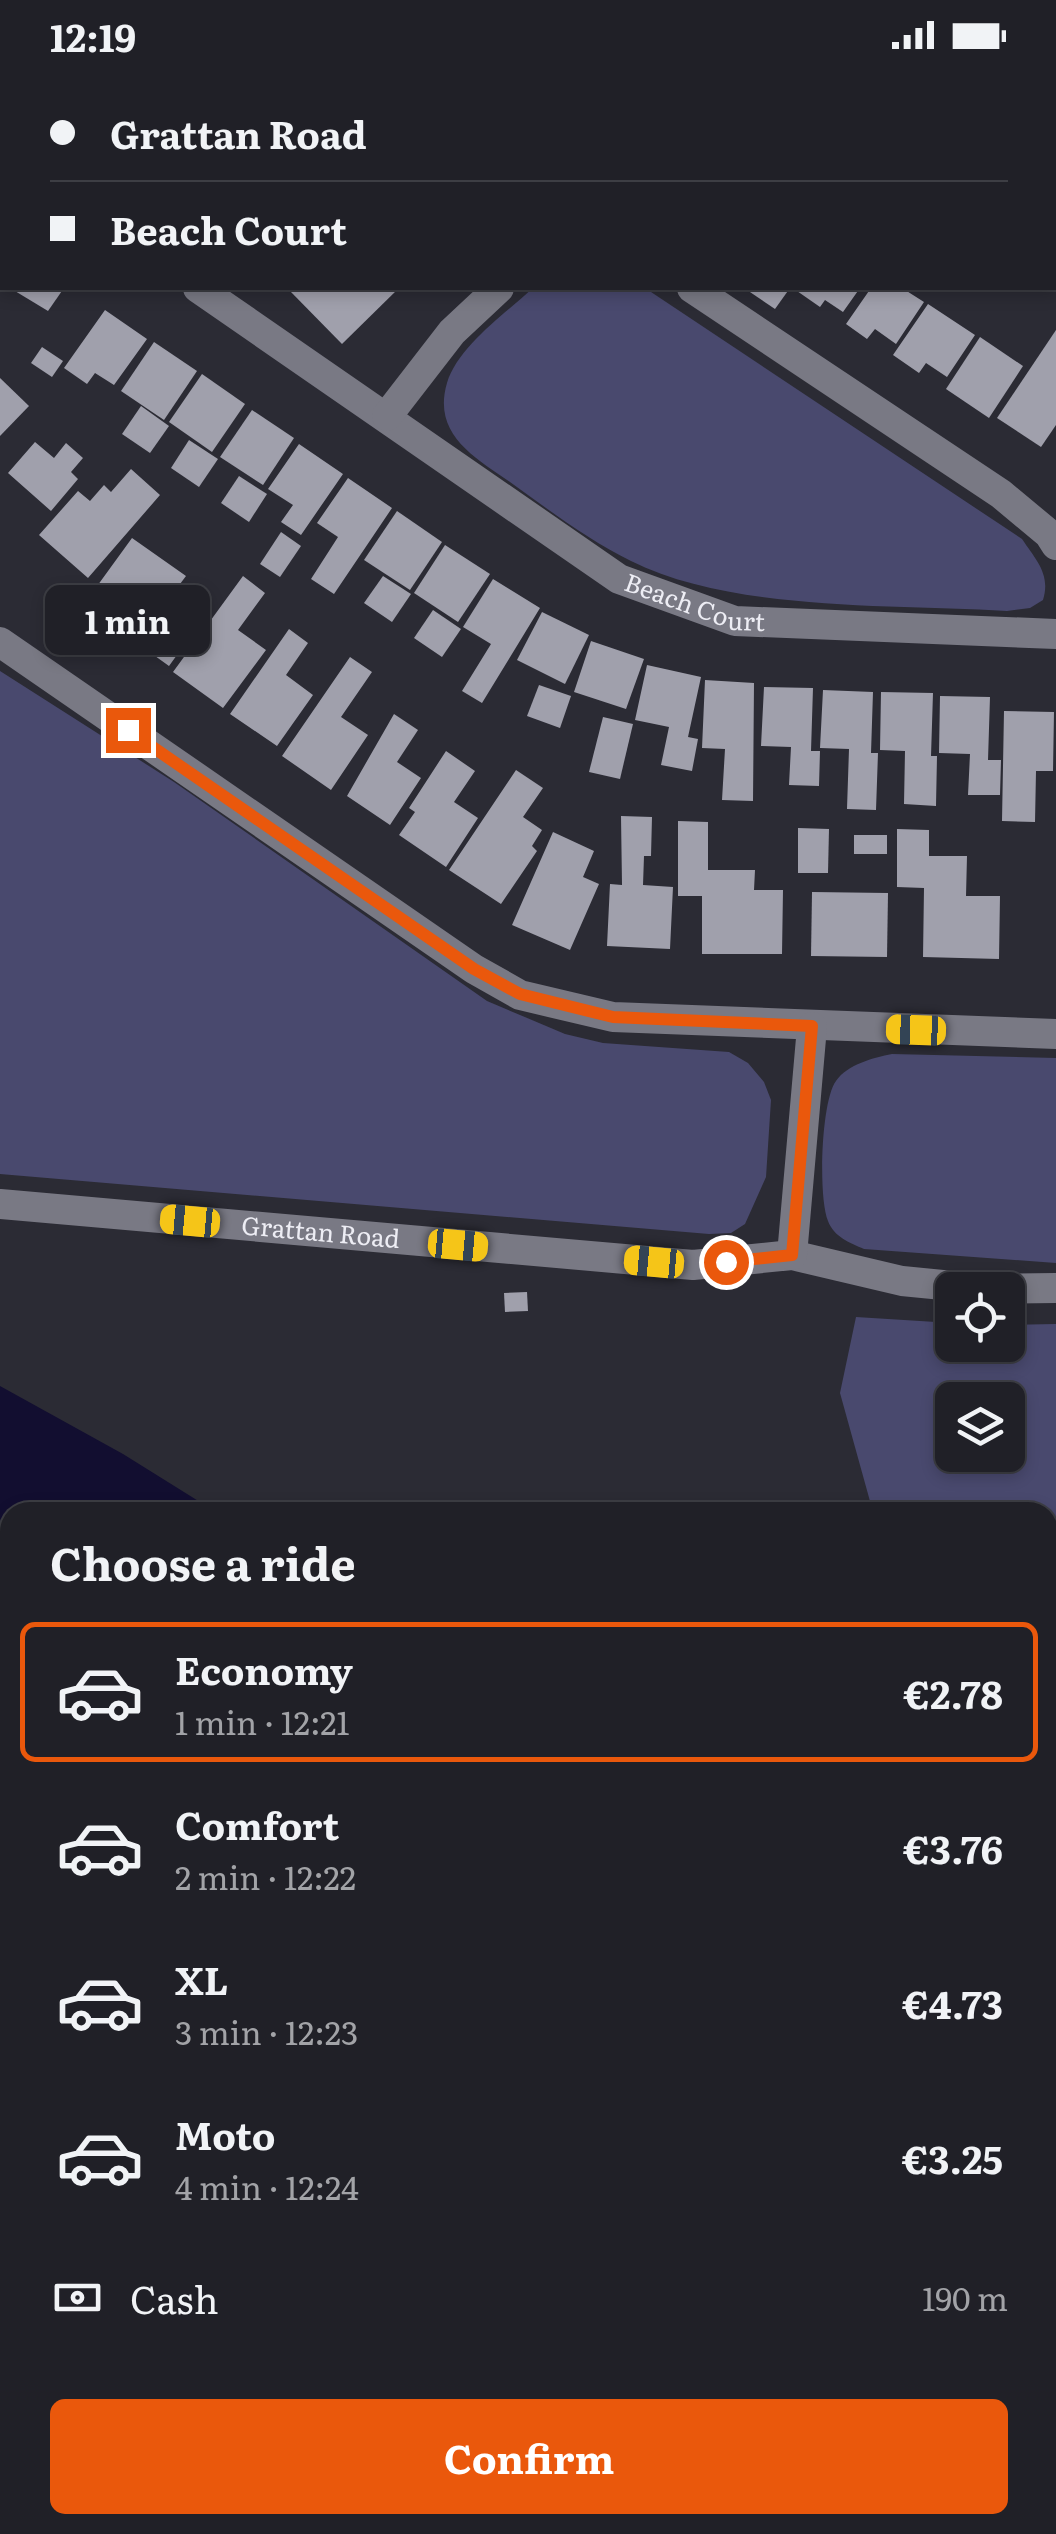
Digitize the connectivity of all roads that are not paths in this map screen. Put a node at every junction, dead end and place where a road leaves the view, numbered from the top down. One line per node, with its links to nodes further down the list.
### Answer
1 (201, 290): 4 (street, Beach Court)
2 (497, 290): 4 (street)
3 (695, 290): 5 (street)
4 (386, 416): 6 (street, Beach Court)
5 (1056, 545)
6 (1056, 634)
7 (0, 642): 8 (street)
8 (812, 1026): 9 (street); 11 (street)
9 (1056, 1034)
10 (0, 1204): 11 (street, Grattan Road)
11 (792, 1255): 12 (street, Grattan Road)
12 (1056, 1288)

